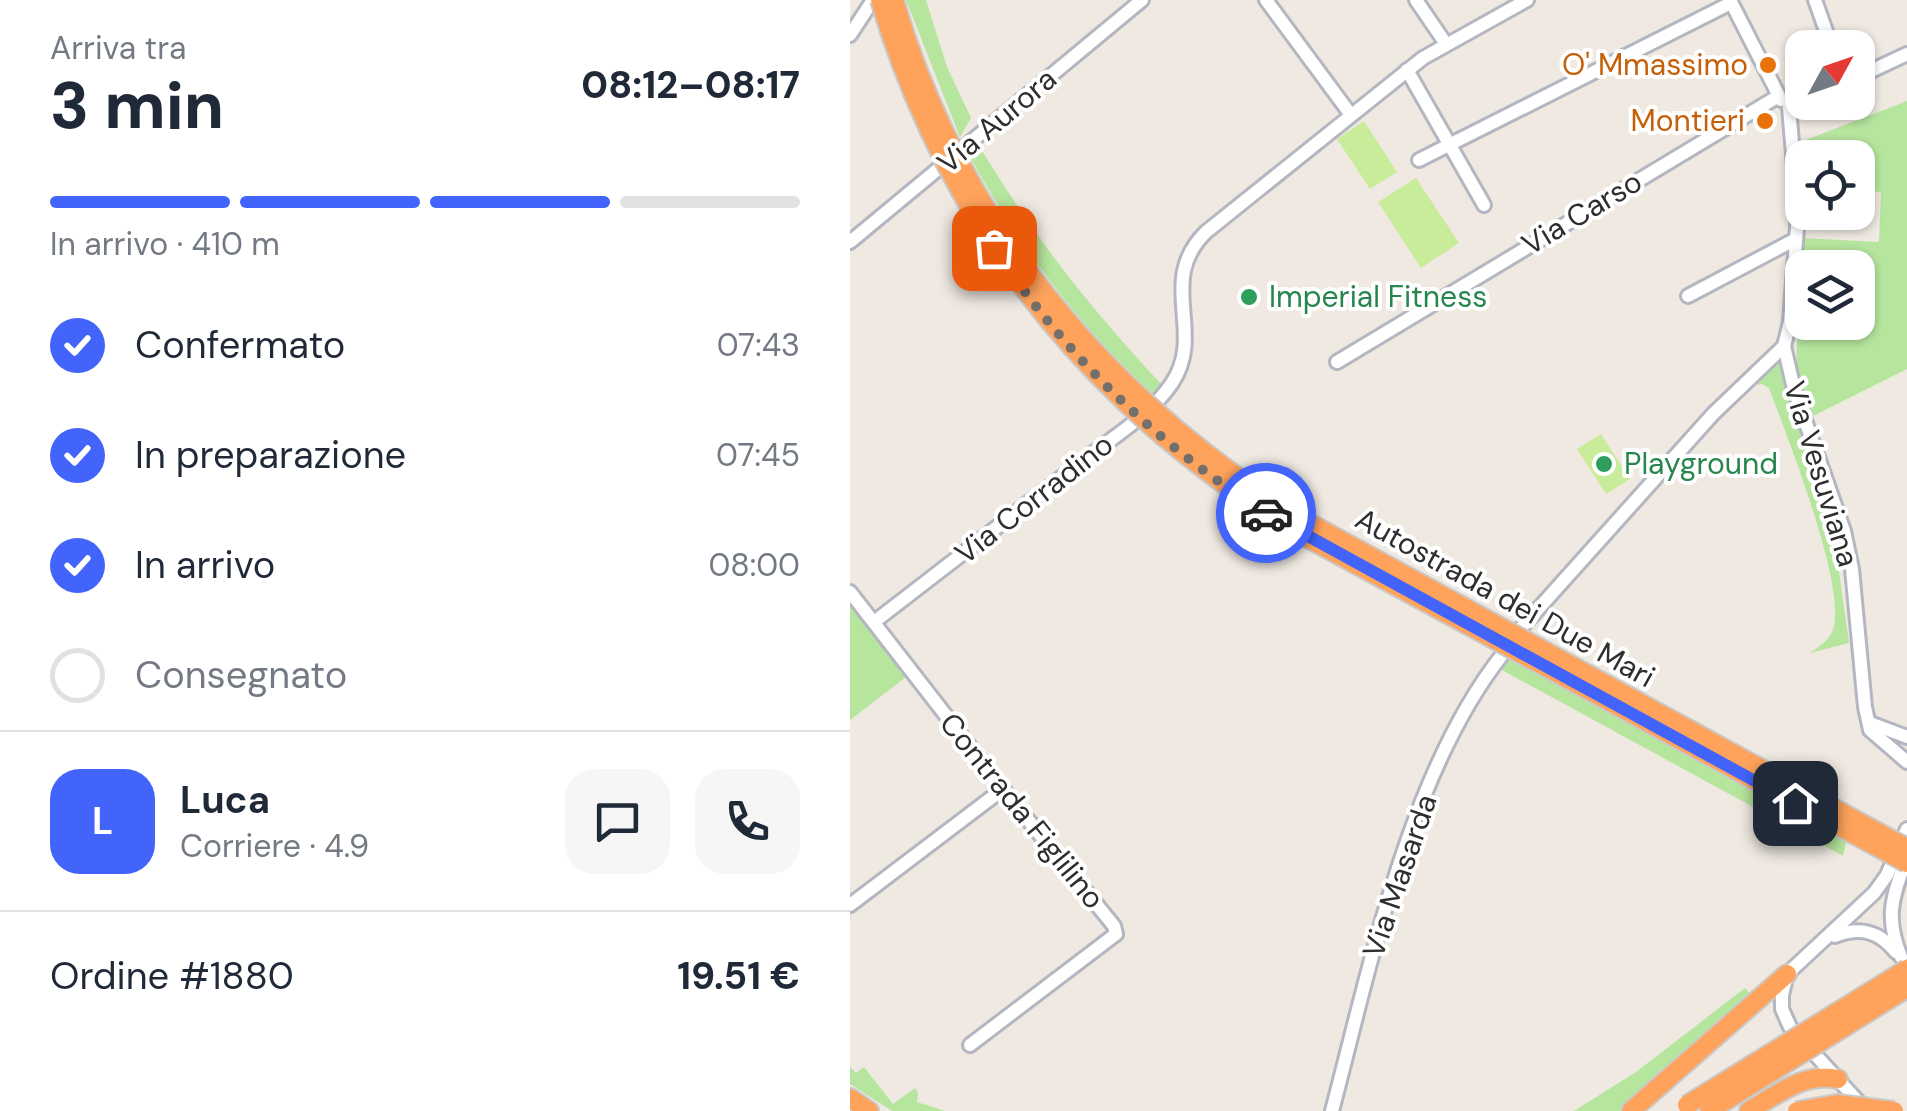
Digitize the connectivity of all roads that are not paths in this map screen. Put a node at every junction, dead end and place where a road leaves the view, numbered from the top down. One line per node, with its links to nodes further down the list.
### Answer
1 (877, 0): 10 (street); 37 (highway, Autostrada dei Due Mari, bridge)
2 (894, 0): 36 (highway, Autostrada dei Due Mari, bridge)
3 (1142, 0): 23 (street, Via Aurora)
4 (1266, 0): 17 (street)
5 (1416, 0): 11 (street)
6 (1527, 0): 11 (street, Via Corradino)
7 (1815, 0): 9 (street)
8 (1731, 1): 15 (street); 19 (street)
9 (1826, 30)
10 (850, 35)
11 (1446, 44): 14 (street, Via Corradino)
12 (1907, 54): 13 (street)
13 (1875, 69)
14 (1406, 70): 17 (street, Via Corradino); 19 (street)
15 (1777, 97): 16 (street); 26 (street, Via Carso)
16 (1785, 100)
17 (1352, 116): 28 (street, Via Corradino)
18 (1796, 120): 22 (street, Via Vesuviana)
19 (1450, 146): 20 (street); 21 (street)
20 (1419, 160)
21 (1484, 205)
22 (1796, 239): 24 (street); 25 (street, Via Vesuviana)
23 (850, 242)
24 (1688, 296)
25 (1784, 346): 29 (street); 31 (street, Via Vesuviana)
26 (1337, 362)
27 (850, 592): 28 (street, Contrada Figlilino)
28 (874, 622): 34 (street, Contrada Figlilino)
29 (1522, 627)
30 (1502, 655): 48 (street, Via Masarda)
31 (1870, 723): 32 (street); 33 (street)
32 (1907, 737)
33 (1907, 762)
34 (1003, 790): 38 (street); 43 (street, Contrada Figlilino)
35 (1907, 829): 39 (street)
36 (1907, 846)
37 (1907, 863): 40 (street)
38 (850, 904)
39 (1828, 939): 40 (street); 41 (street)
40 (1905, 964): 46 (highway, bridge)
41 (1787, 974): 44 (street); 49 (highway)
42 (1907, 988): 50 (highway, bridge)
43 (970, 1045)
44 (1838, 1079): 51 (highway); 53 (street)
45 (850, 1098): 47 (highway)
46 (1682, 1108)
47 (869, 1111)
48 (1332, 1111)
49 (1631, 1111)
50 (1710, 1111)
51 (1748, 1111)
52 (1798, 1111): 54 (highway, bridge)
53 (1866, 1111)
54 (1894, 1111)

